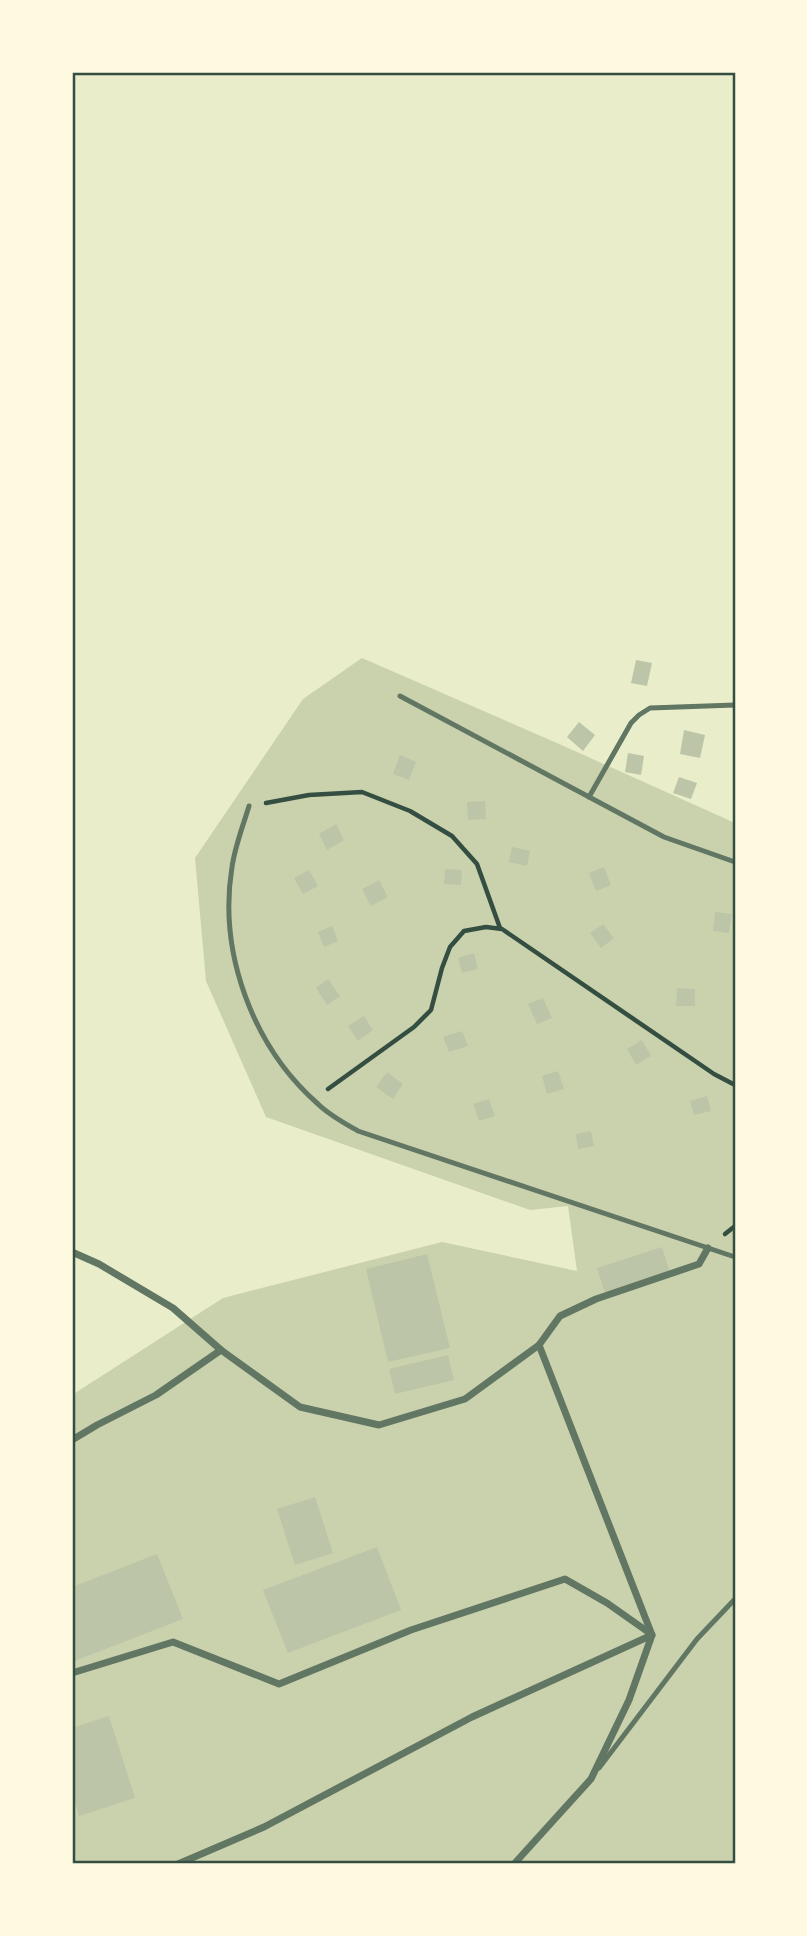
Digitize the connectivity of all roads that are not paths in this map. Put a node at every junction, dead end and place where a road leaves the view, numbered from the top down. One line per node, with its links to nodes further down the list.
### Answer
1 (400, 696): 3 (lane)
2 (735, 705): 3 (lane)
3 (589, 797): 5 (lane)
4 (250, 806): 6 (lane)
5 (735, 862)
6 (708, 1248): 8 (lane); 9 (street)
7 (72, 1252): 10 (street)
8 (735, 1257)
9 (539, 1345): 10 (street); 13 (street)
10 (221, 1350): 11 (street)
11 (72, 1440)
12 (735, 1599): 15 (lane)
13 (652, 1635): 14 (street); 15 (street); 16 (street)
14 (72, 1674)
15 (591, 1779): 17 (street)
16 (178, 1864)
17 (514, 1864)

